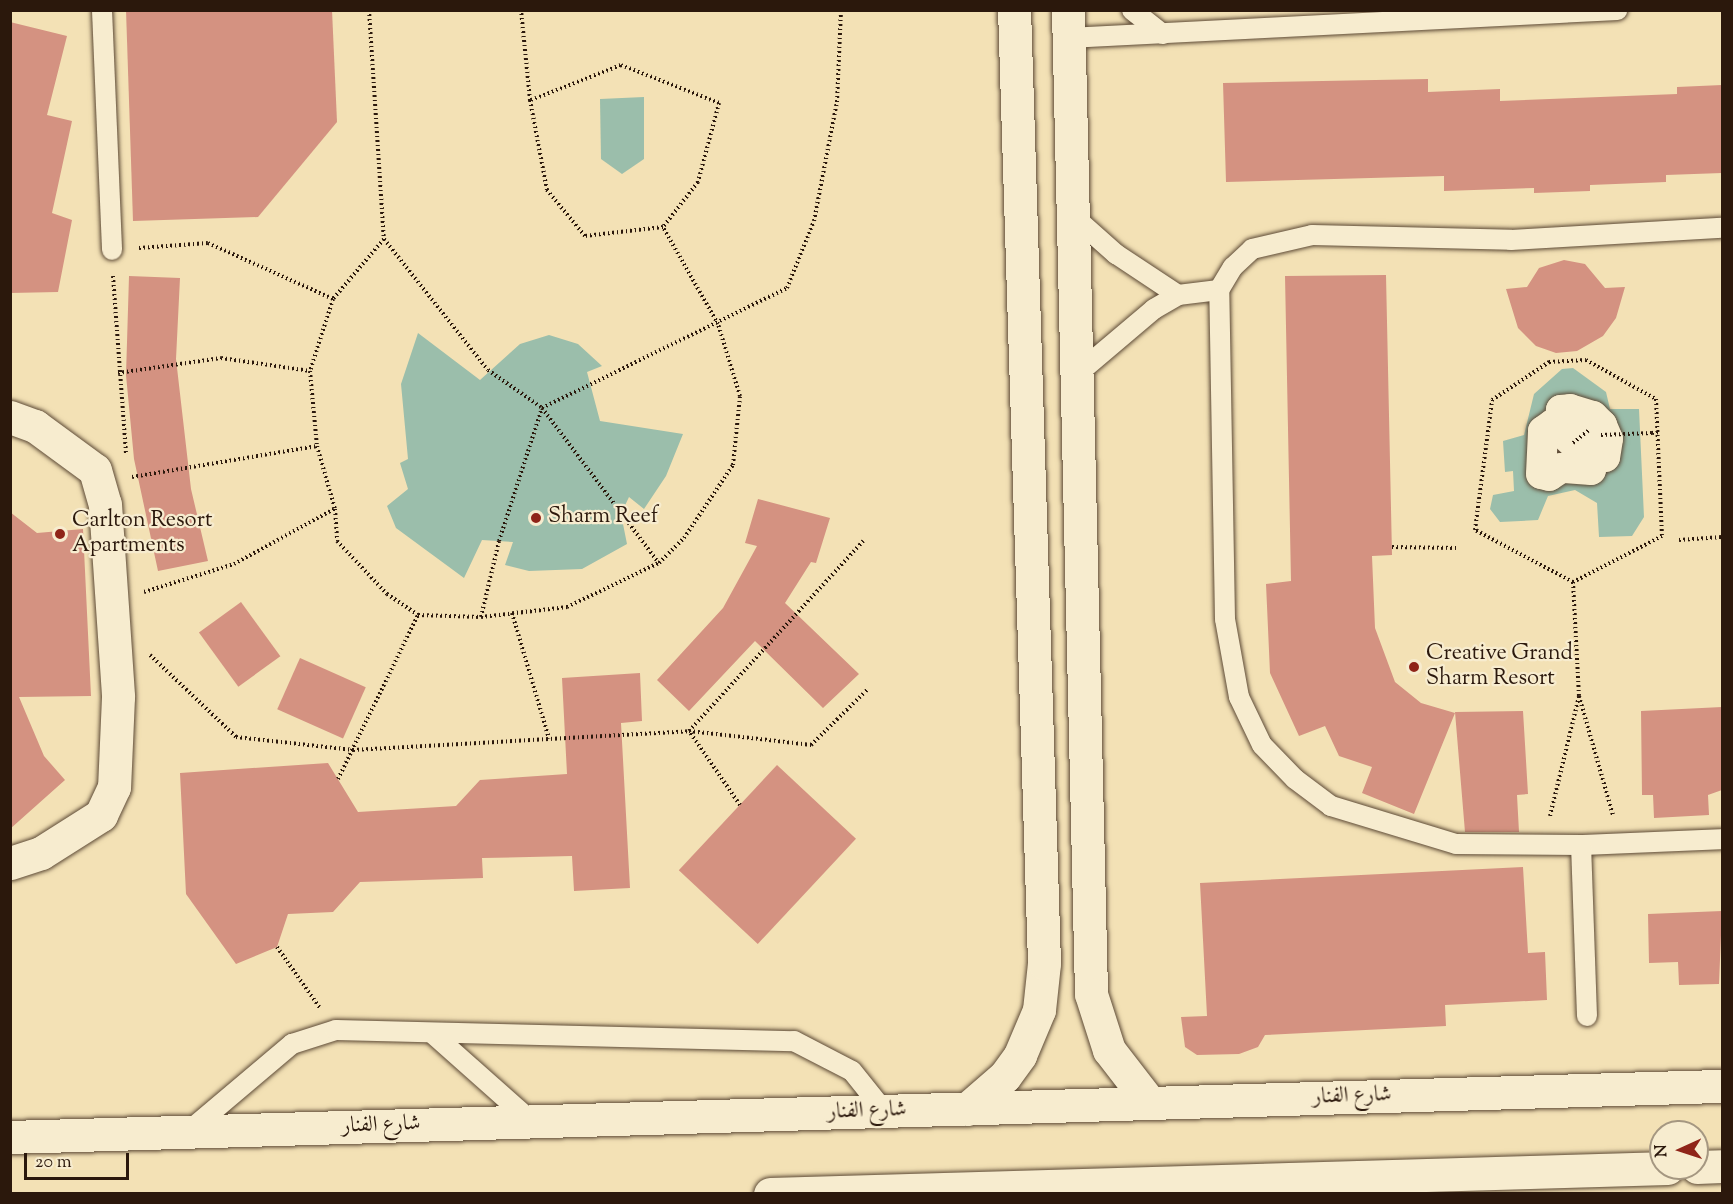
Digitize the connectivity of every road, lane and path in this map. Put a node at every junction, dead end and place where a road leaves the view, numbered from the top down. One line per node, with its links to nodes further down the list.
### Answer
1 (102, 10): 15 (lane)
2 (369, 10): 14 (path)
3 (521, 10): 10 (path)
4 (841, 10): 19 (path)
5 (1014, 10): 61 (street)
6 (1132, 10): 9 (lane)
7 (1617, 10): 9 (lane)
8 (1068, 24): 9 (lane); 11 (street)
9 (1163, 34)
10 (530, 100): 12 (path); 12 (path)
11 (1072, 215): 17 (lane); 22 (street)
12 (663, 226): 19 (path)
13 (1722, 228): 16 (lane)
14 (384, 238): 18 (path); 23 (path)
15 (112, 250): 18 (path); 21 (path)
16 (1219, 290): 17 (lane); 52 (lane)
17 (1178, 295): 22 (lane)
18 (333, 299): 20 (path)
19 (718, 324): 23 (path); 38 (path)
20 (310, 371): 21 (path); 27 (path)
21 (118, 373): 28 (path)
22 (1076, 375): 60 (street)
23 (542, 408): 38 (path); 42 (path)
24 (10, 417): 54 (street)
25 (1660, 432): 26 (path, bridge)
26 (1590, 436)
27 (316, 446): 30 (path); 32 (path)
28 (126, 458)
29 (127, 468): 30 (path)
30 (128, 478): 31 (path)
31 (129, 489)
32 (335, 508): 39 (path); 41 (path)
33 (1722, 537): 34 (path)
34 (1679, 540)
35 (863, 541): 45 (path)
36 (1392, 547): 37 (path)
37 (1456, 548)
38 (659, 563): 40 (path)
39 (135, 595)
40 (512, 613): 42 (path); 46 (path)
41 (418, 615): 42 (path); 47 (path)
42 (482, 617)
43 (142, 648): 47 (path)
44 (868, 689): 45 (path)
45 (689, 731): 46 (path); 49 (path)
46 (549, 739): 47 (path)
47 (353, 750): 48 (path)
48 (338, 779)
49 (740, 805)
50 (1722, 839): 51 (lane)
51 (1621, 841): 52 (path); 53 (lane)
52 (1543, 843): 53 (lane)
53 (1581, 845): 56 (lane)
54 (10, 863)
55 (277, 947): 57 (path)
56 (1587, 1016)
57 (336, 1030): 58 (lane); 64 (lane)
58 (433, 1034): 62 (lane); 63 (lane)
59 (1722, 1086): 60 (street, شارع الفنار)
60 (1150, 1103): 61 (street, شارع الفنار)
61 (966, 1109): 62 (street, شارع الفنار)
62 (884, 1111): 63 (street, شارع الفنار)
63 (532, 1122): 64 (street, شارع الفنار)
64 (189, 1131): 65 (street, شارع الفنار)
65 (10, 1137)
66 (1649, 1171): 67 (street)
67 (1561, 1183): 68 (street)
68 (770, 1194)

